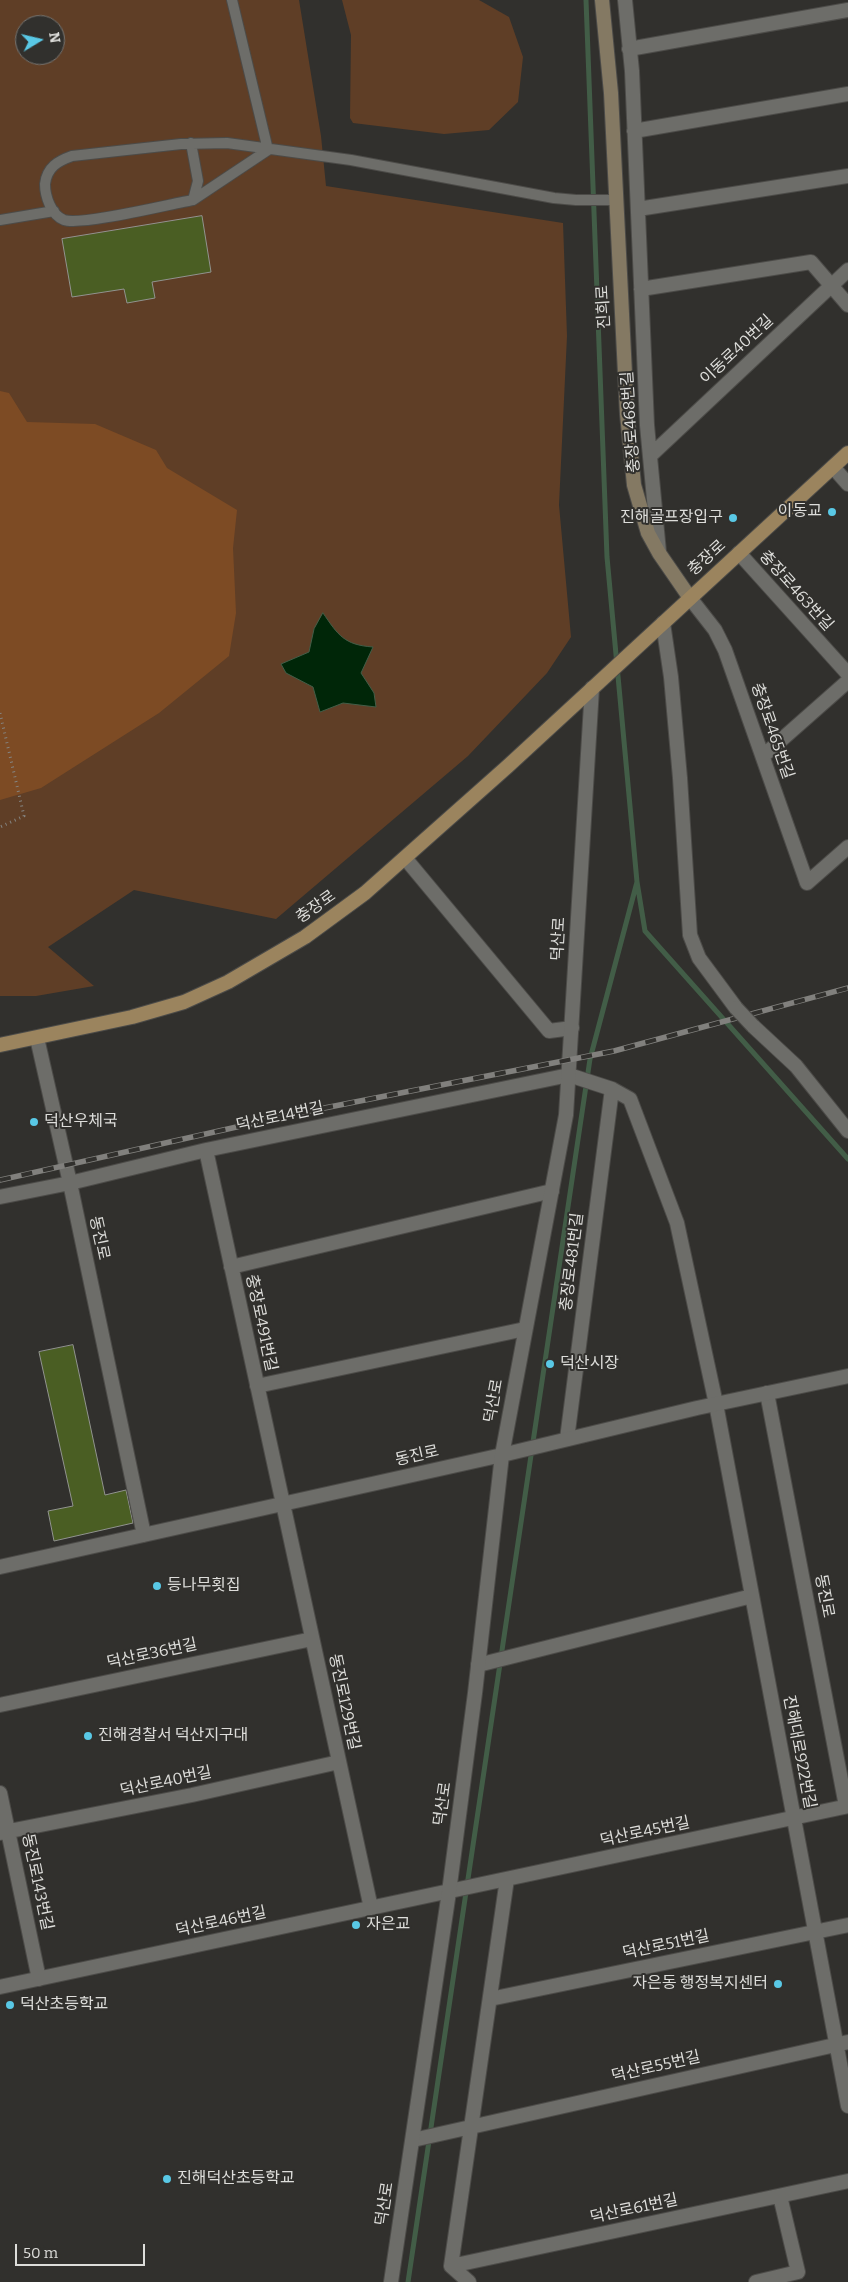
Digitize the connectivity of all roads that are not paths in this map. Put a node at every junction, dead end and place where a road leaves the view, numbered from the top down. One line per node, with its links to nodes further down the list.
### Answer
1 (232, 0): 9 (lane)
2 (602, 0): 12 (main road, 진희로)
3 (625, 0): 5 (street, 충장로468번길)
4 (848, 10): 5 (street)
5 (629, 49): 7 (street, 충장로468번길)
6 (848, 94): 7 (street)
7 (634, 131): 13 (street, 충장로468번길)
8 (191, 144): 9 (lane); 11 (lane); 14 (lane)
9 (268, 150): 11 (lane); 12 (lane)
10 (848, 176): 13 (street)
11 (193, 200): 14 (lane)
12 (611, 200): 24 (main road, 진희로)
13 (638, 209): 18 (street, 충장로468번길)
14 (54, 211): 15 (lane)
15 (0, 220)
16 (848, 270): 17 (street, 이동로40번길)
17 (831, 286): 18 (street); 19 (street); 21 (street, 이동로40번길)
18 (641, 289): 21 (street, 충장로468번길)
19 (848, 305)
20 (848, 453): 22 (main road, 충장로)
21 (650, 456): 24 (street, 충장로468번길)
22 (833, 467): 23 (street); 25 (main road, 충장로)
23 (848, 484)
24 (659, 553): 26 (main road, 진희로)
25 (739, 554): 26 (main road, 충장로); 28 (street, 충장로463번길)
26 (690, 598): 27 (main road, 충장로); 31 (street, 충장로465번길)
27 (660, 626): 30 (main road, 충장로); 39 (street, bridge)
28 (848, 674)
29 (848, 681): 31 (street)
30 (592, 688): 33 (main road, 충장로); 34 (street, 덕산로)
31 (762, 756): 32 (street, 충장로465번길)
32 (847, 850)
33 (405, 858): 34 (street); 35 (main road, 충장로)
34 (572, 1028): 37 (street, 덕산로)
35 (37, 1038): 36 (main road, 충장로); 41 (street, 동진로)
36 (0, 1045)
37 (569, 1075): 38 (street); 40 (street, 덕산로14번길); 42 (street, 덕산로)
38 (612, 1089): 49 (street); 50 (street, 충장로481번길)
39 (848, 1131)
40 (206, 1150): 41 (street, 덕산로14번길); 44 (street, 충장로491번길)
41 (70, 1183): 43 (street, 덕산로14번길); 53 (street, 동진로)
42 (552, 1191): 44 (street); 45 (street, 덕산로)
43 (0, 1197)
44 (231, 1268): 47 (street, 충장로491번길)
45 (525, 1329): 47 (street); 51 (street, 덕산로)
46 (848, 1376): 48 (street)
47 (257, 1386): 52 (street, 충장로491번길)
48 (767, 1393): 49 (street); 61 (street, 동진로)
49 (716, 1404): 50 (street, 동진로); 55 (street, 진해대로922번길)
50 (567, 1439): 51 (street, 동진로)
51 (502, 1455): 52 (street, 동진로); 57 (street, 덕산로)
52 (283, 1504): 53 (street, 동진로); 56 (street, 동진로129번길)
53 (144, 1535): 54 (street, 동진로)
54 (0, 1567)
55 (752, 1596): 57 (street); 62 (street, 진해대로922번길)
56 (312, 1639): 58 (street, 덕산로36번길); 59 (street, 동진로129번길)
57 (478, 1665): 65 (street, 덕산로)
58 (0, 1705)
59 (339, 1762): 63 (street, 덕산로40번길); 66 (street, 동진로129번길)
60 (0, 1794): 63 (street, 동진로143번길)
61 (847, 1806): 62 (street, 덕산로45번길)
62 (794, 1818): 64 (street, 덕산로45번길); 68 (street, 진해대로922번길)
63 (4, 1832): 69 (street, 동진로143번길)
64 (507, 1879): 65 (street, 덕산로45번길); 71 (street)
65 (449, 1892): 66 (street, 덕산로46번길); 75 (street, 덕산로)
66 (371, 1908): 69 (street, 덕산로46번길)
67 (848, 1925): 68 (street, 덕산로51번길)
68 (815, 1932): 71 (street, 덕산로51번길); 72 (street, 진해대로922번길)
69 (39, 1979): 70 (street, 덕산로46번길)
70 (0, 1987)
71 (490, 1998): 74 (street)
72 (842, 2043): 73 (street, 진해대로922번길); 74 (street, 덕산로55번길)
73 (848, 2106)
74 (472, 2126): 75 (street, 덕산로55번길); 78 (street)
75 (413, 2140): 79 (street, 덕산로)
76 (848, 2181): 77 (street, 덕산로61번길)
77 (780, 2196): 78 (street, 덕산로61번길); 81 (street)
78 (451, 2266): 80 (street)
79 (391, 2282)
80 (469, 2282)
81 (756, 2282)

